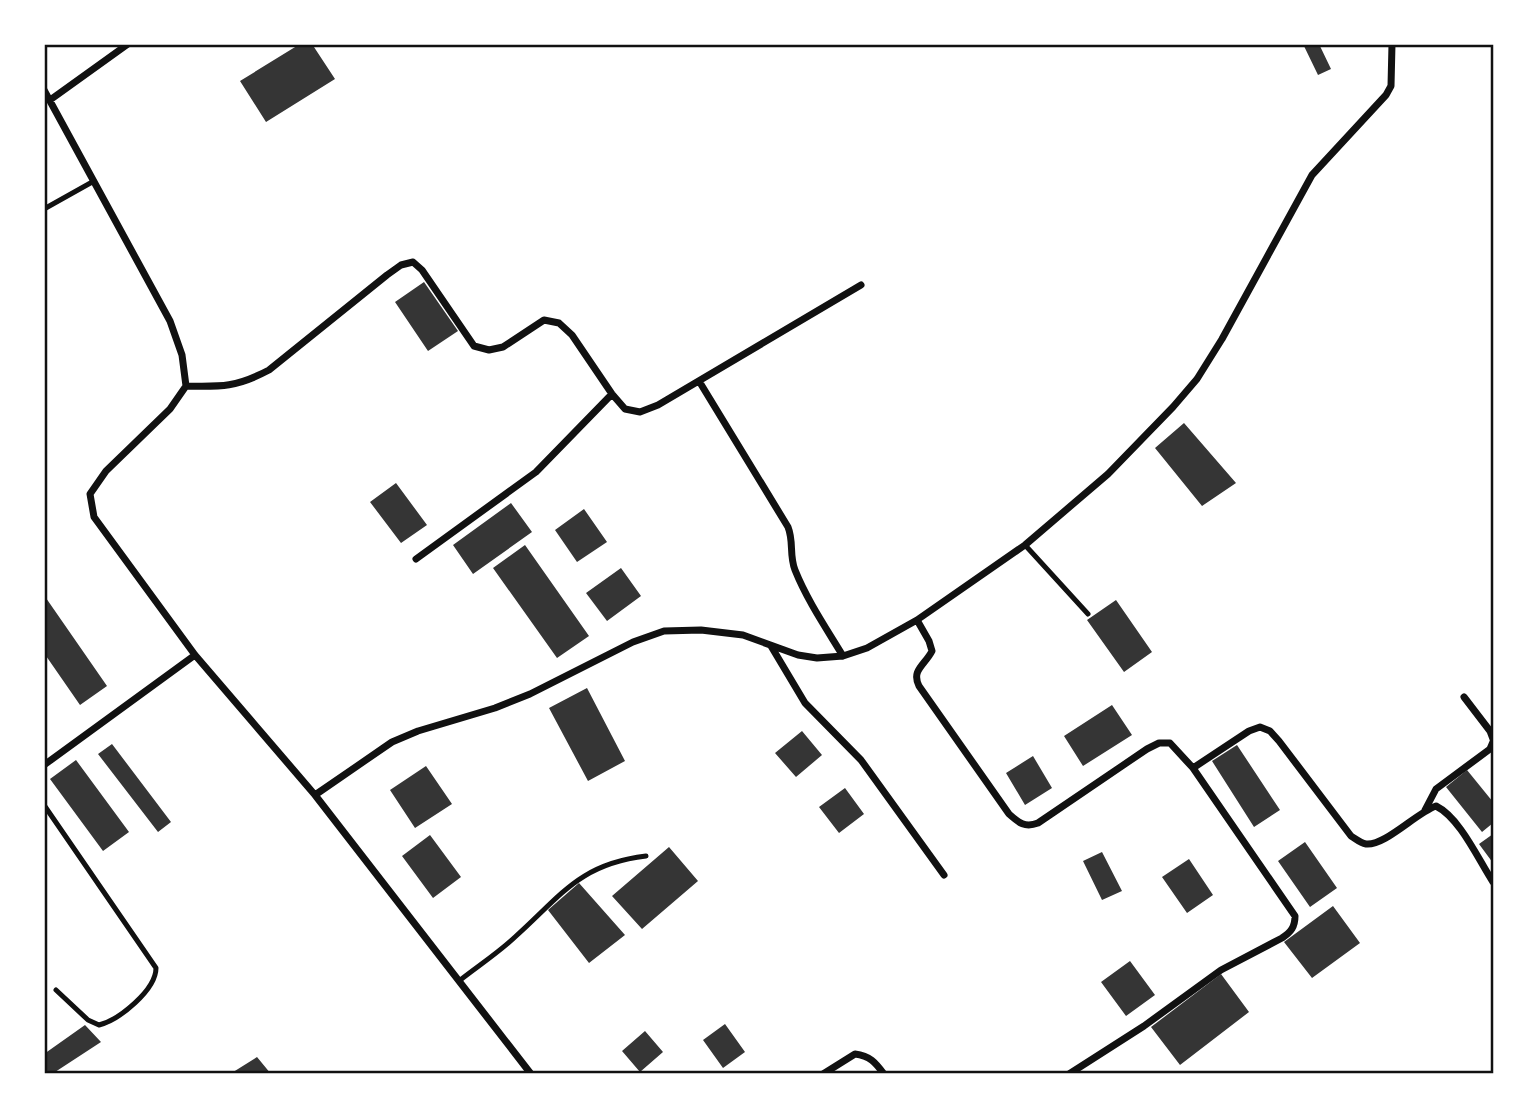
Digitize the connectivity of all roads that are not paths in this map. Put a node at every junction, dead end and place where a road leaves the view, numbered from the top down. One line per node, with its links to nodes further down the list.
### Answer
1 (128, 44): 4 (street)
2 (1392, 44): 11 (street)
3 (44, 90): 4 (street)
4 (50, 100): 5 (street)
5 (94, 181): 6 (lane); 9 (street)
6 (44, 209)
7 (861, 285): 8 (street)
8 (699, 381): 10 (street); 17 (street)
9 (186, 386): 10 (street); 16 (street)
10 (612, 394): 12 (street)
11 (1025, 545): 13 (lane); 14 (street)
12 (416, 559)
13 (1088, 614)
14 (916, 620): 17 (street); 21 (street)
15 (771, 645): 17 (street); 22 (street); 26 (street)
16 (195, 655): 20 (street); 22 (street)
17 (843, 656)
18 (1464, 697): 19 (street)
19 (1493, 741): 24 (street)
20 (44, 765)
21 (1193, 768): 24 (street); 33 (street)
22 (315, 795): 28 (street)
23 (44, 805): 29 (lane)
24 (1425, 810): 27 (street)
25 (646, 856): 28 (lane)
26 (944, 876)
27 (1493, 882)
28 (459, 981): 30 (street)
29 (56, 989)
30 (531, 1074)
31 (824, 1074): 32 (street)
32 (884, 1074)
33 (1069, 1074)

